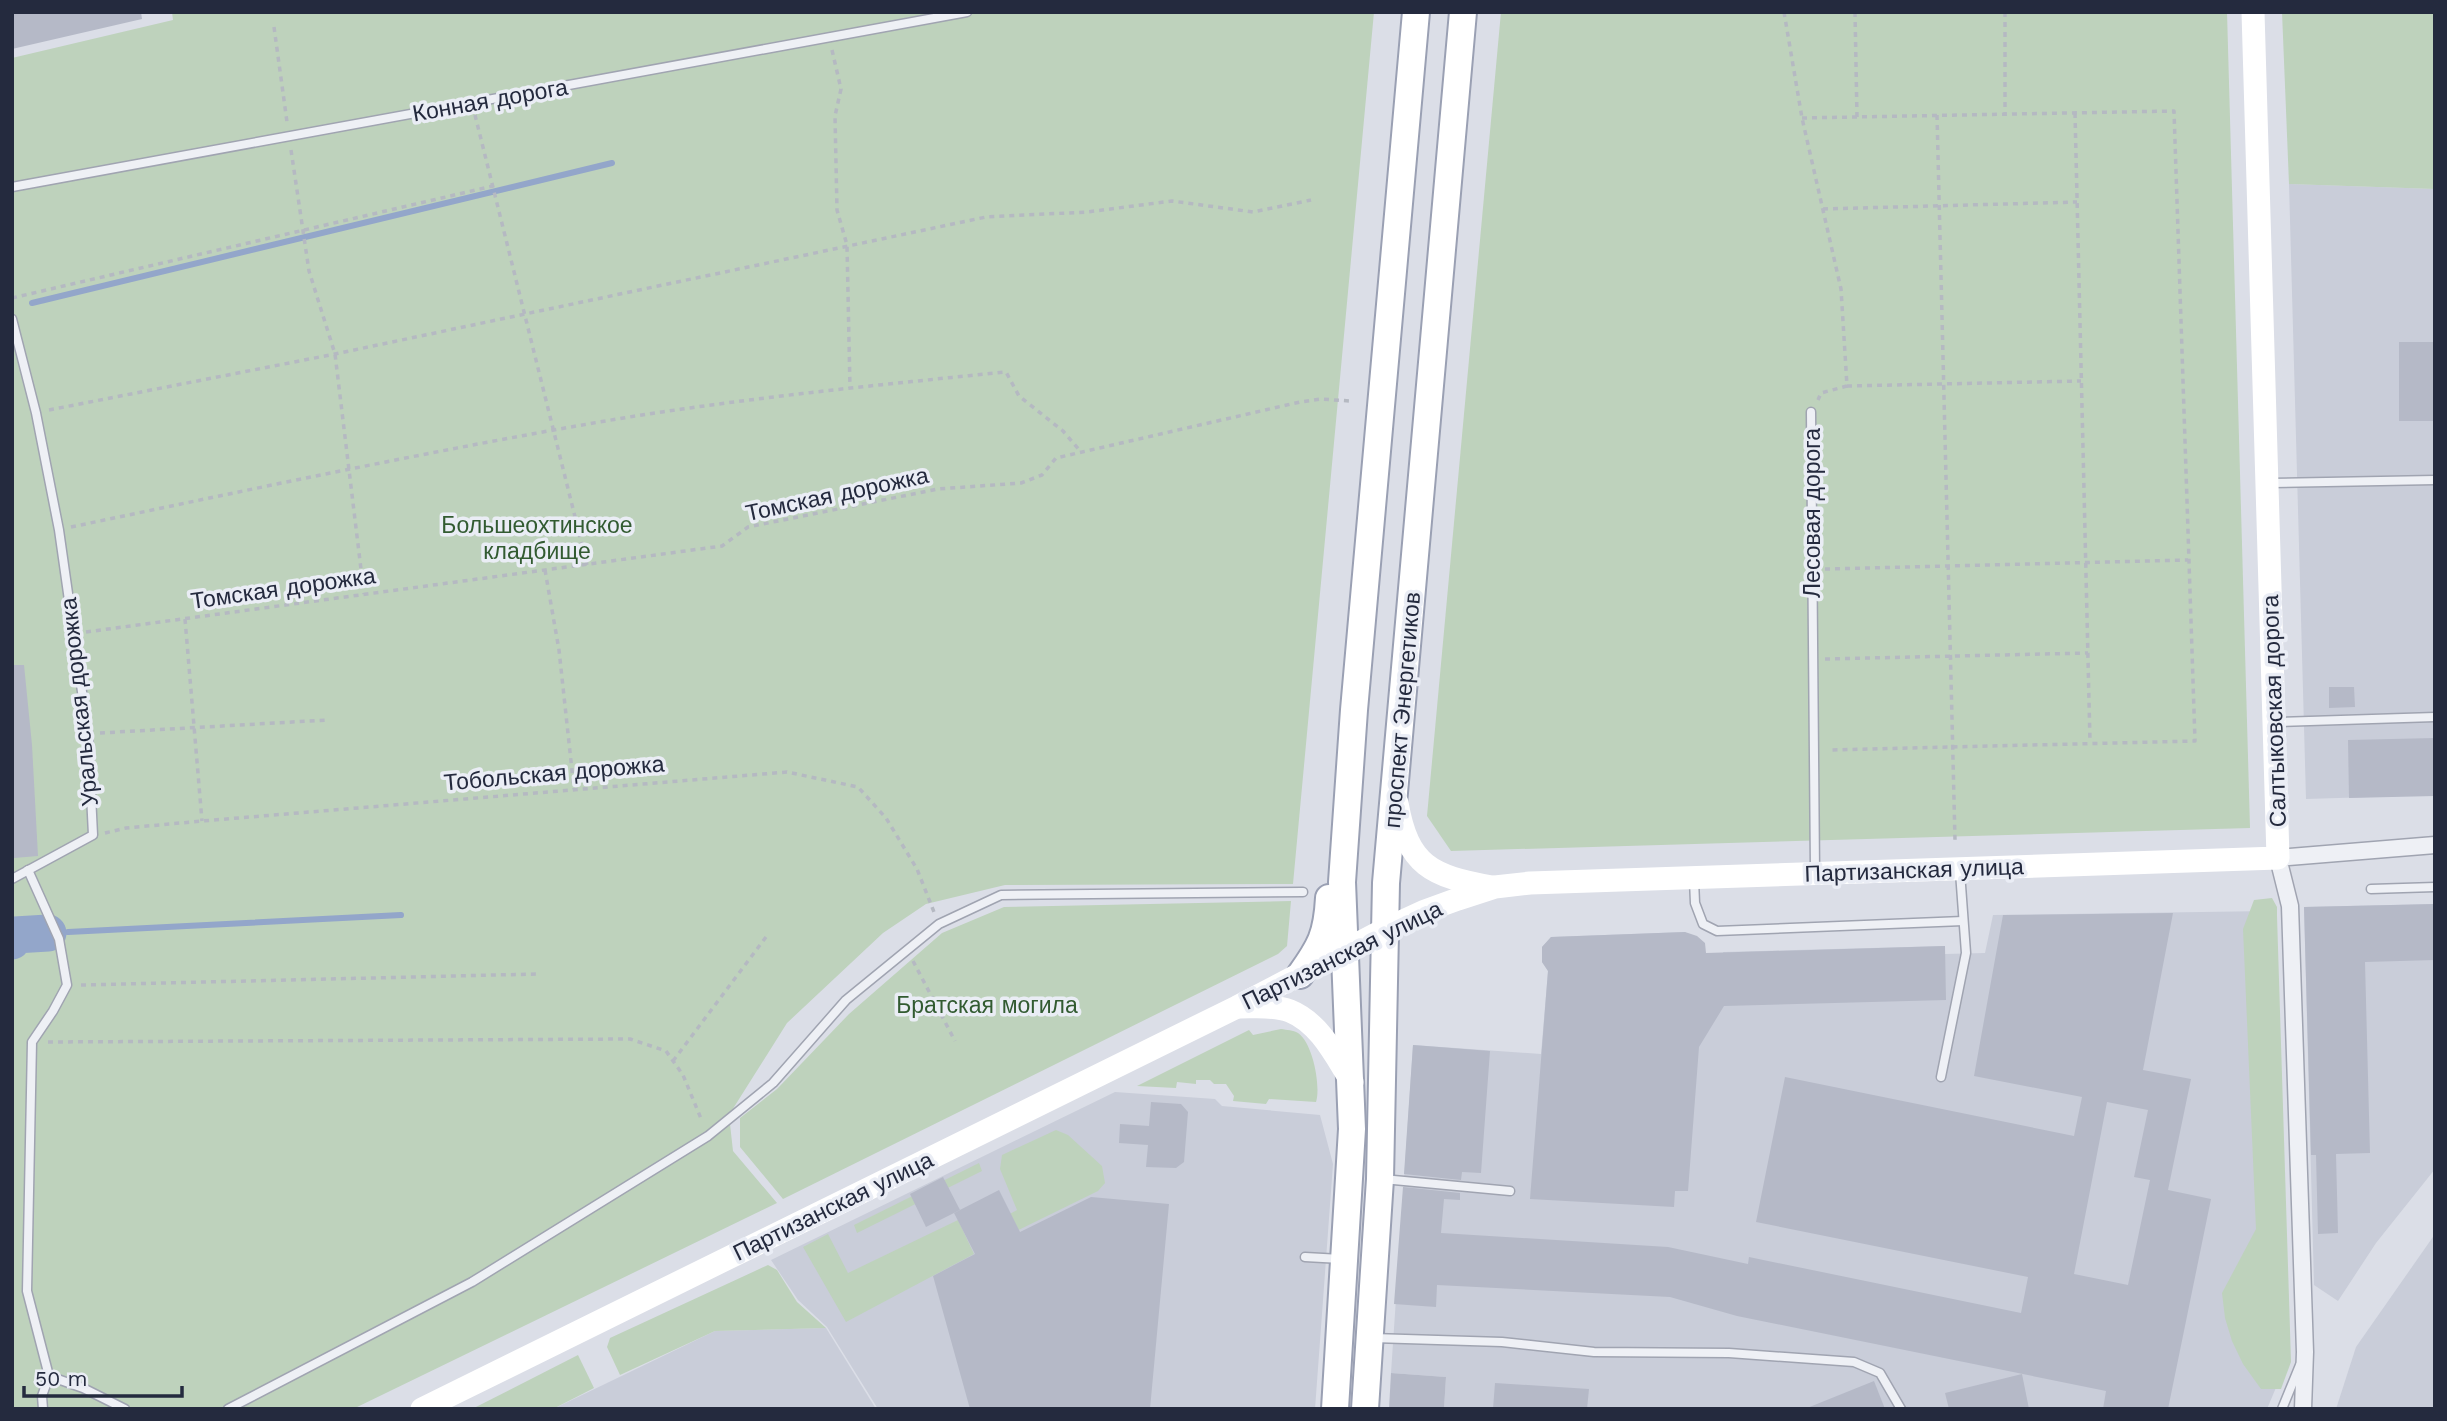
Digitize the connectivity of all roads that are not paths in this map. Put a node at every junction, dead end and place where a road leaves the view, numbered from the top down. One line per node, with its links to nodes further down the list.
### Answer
1 (967, 12): 5 (lane, Конная дорога)
2 (1416, 12): 13 (main road, проспект Энергетиков)
3 (1463, 12): 12 (main road, проспект Энергетиков)
4 (2253, 12): 9 (street, Салтыковская дорога)
5 (12, 187)
6 (12, 319): 17 (lane, Уральская дорожка)
7 (1811, 412): 18 (lane, Лесовая дорога)
8 (2435, 480): 9 (lane)
9 (2267, 483): 11 (street, Салтыковская дорога)
10 (2435, 717): 11 (lane)
11 (2275, 722): 15 (street, Салтыковская дорога)
12 (1395, 793): 21 (street); 26 (main road, проспект Энергетиков)
13 (1348, 805): 27 (main road, проспект Энергетиков); 28 (main road)
14 (2435, 845): 15 (street, Партизанская улица)
15 (2278, 858): 16 (street, Партизанская улица); 37 (street, Салтыковская дорога)
16 (1960, 869): 18 (street, Партизанская улица); 25 (lane)
17 (29, 870): 20 (lane, Уральская дорожка); 38 (lane)
18 (1815, 873): 19 (street, Партизанская улица)
19 (1694, 877): 21 (street, Партизанская улица); 25 (lane)
20 (12, 879)
21 (1495, 887): 26 (street, Партизанская улица)
22 (2435, 887): 23 (lane)
23 (2371, 889)
24 (1303, 892): 41 (lane)
25 (1963, 921): 30 (lane)
26 (1386, 929): 27 (street, Партизанская улица); 32 (main road, проспект Энергетиков)
27 (1344, 950): 28 (street, Партизанская улица); 31 (main road, проспект Энергетиков)
28 (1300, 975): 29 (street, Партизанская улица)
29 (1237, 1007): 31 (street); 42 (street, Партизанская улица)
30 (1941, 1076)
31 (1352, 1082): 35 (main road, проспект Энергетиков)
32 (1380, 1179): 33 (lane); 36 (main road, проспект Энергетиков)
33 (1510, 1191)
34 (1305, 1257): 35 (lane)
35 (1345, 1259): 43 (main road, проспект Энергетиков)
36 (1370, 1338): 44 (main road, проспект Энергетиков); 45 (lane)
37 (2305, 1352): 46 (lane); 47 (street, Салтыковская дорога)
38 (49, 1376): 39 (lane); 40 (lane)
39 (43, 1409)
40 (125, 1409)
41 (228, 1409)
42 (422, 1409)
43 (1335, 1409)
44 (1365, 1409)
45 (1901, 1409)
46 (2283, 1409)
47 (2303, 1409)

